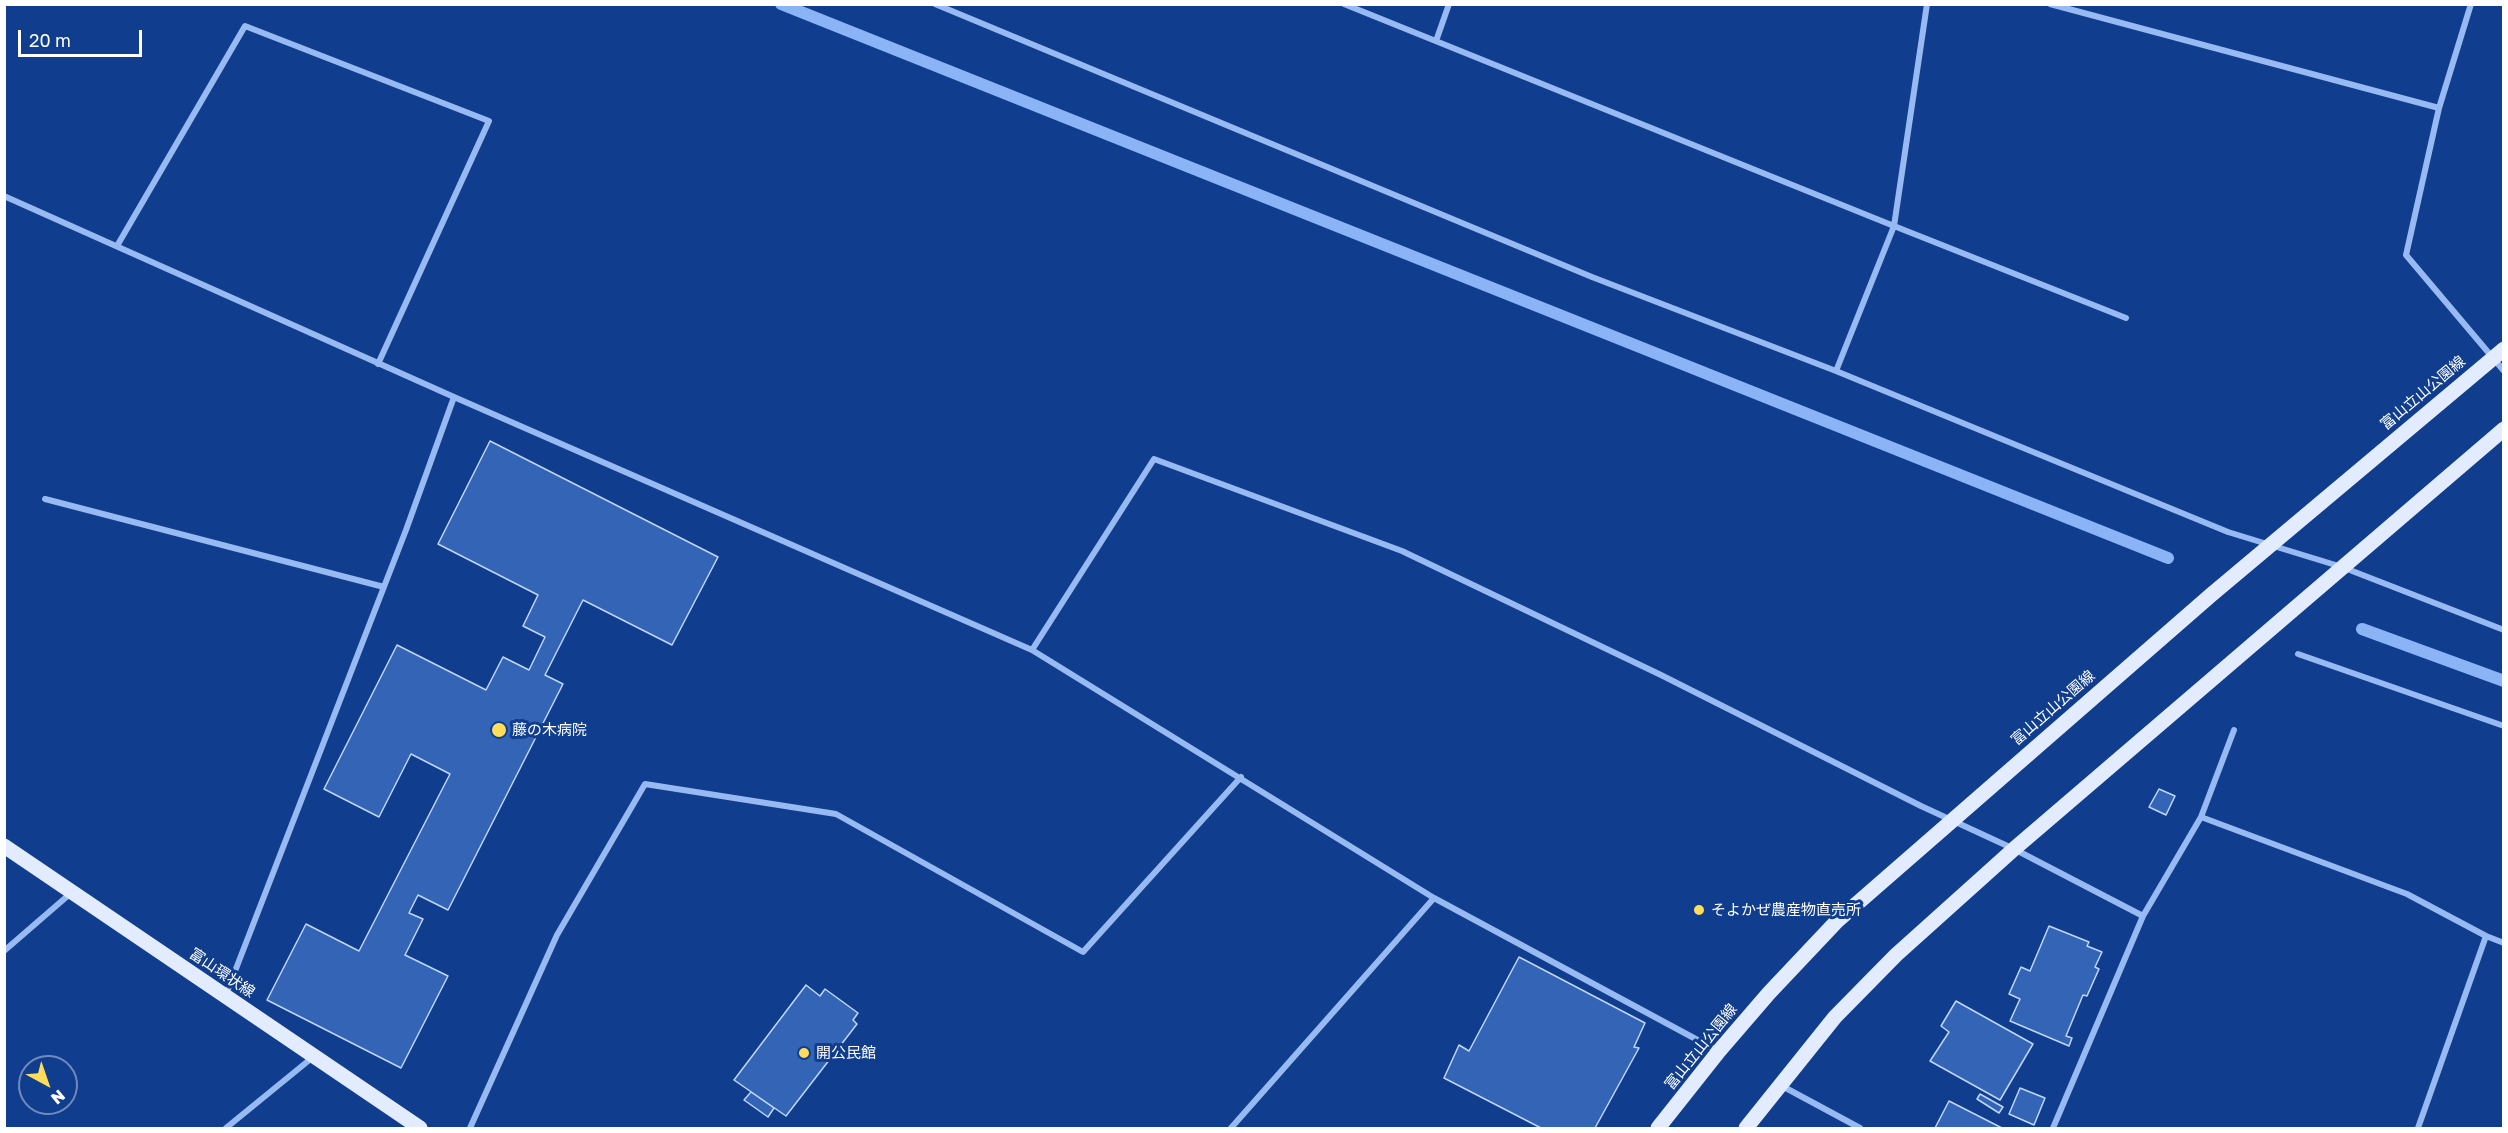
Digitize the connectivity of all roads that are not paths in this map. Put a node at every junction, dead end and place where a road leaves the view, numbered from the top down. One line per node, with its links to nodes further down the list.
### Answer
1 (935, 4): 15 (street)
2 (1344, 4): 7 (street)
3 (1449, 4): 7 (street)
4 (1928, 4): 10 (street)
5 (2050, 4): 8 (street)
6 (2470, 4): 8 (street)
7 (1436, 41): 10 (street)
8 (2439, 108): 13 (street)
9 (4, 196): 11 (street)
10 (1894, 225): 12 (street); 15 (street)
11 (117, 246): 14 (street); 14 (street)
12 (2126, 318)
13 (2498, 354): 16 (street); 20 (main road, 富山立山公園線)
14 (378, 363): 17 (street)
15 (1836, 371): 20 (street)
16 (2504, 371)
17 (454, 398): 22 (street); 24 (street)
18 (2504, 429): 21 (main road)
19 (45, 499): 22 (street)
20 (2270, 545): 21 (street); 30 (main road, 富山立山公園線)
21 (2342, 567): 23 (street); 32 (main road)
22 (384, 587): 39 (street)
23 (2504, 630)
24 (1032, 650): 28 (street); 30 (street)
25 (2298, 654): 26 (street)
26 (2504, 726)
27 (2234, 730): 29 (street)
28 (1241, 777): 34 (street); 45 (street)
29 (2201, 818): 35 (street); 36 (street)
30 (1951, 820): 32 (street); 40 (main road, 富山立山公園線)
31 (4, 846): 33 (main road, 富山環状線)
32 (2013, 849): 35 (street); 42 (main road)
33 (72, 893): 38 (street); 39 (main road, 富山環状線)
34 (1434, 898): 40 (street); 46 (street)
35 (2143, 916): 50 (street)
36 (2486, 936): 37 (street); 51 (street)
37 (2504, 943)
38 (4, 951)
39 (225, 997): 41 (main road, 富山環状線)
40 (1719, 1051): 47 (main road, 富山立山公園線)
41 (313, 1057): 43 (street); 44 (main road, 富山環状線)
42 (1781, 1085): 48 (main road); 49 (street)
43 (226, 1128)
44 (420, 1128)
45 (470, 1128)
46 (1231, 1128)
47 (1659, 1128)
48 (1746, 1128)
49 (1860, 1128)
50 (2053, 1128)
51 (2418, 1128)

